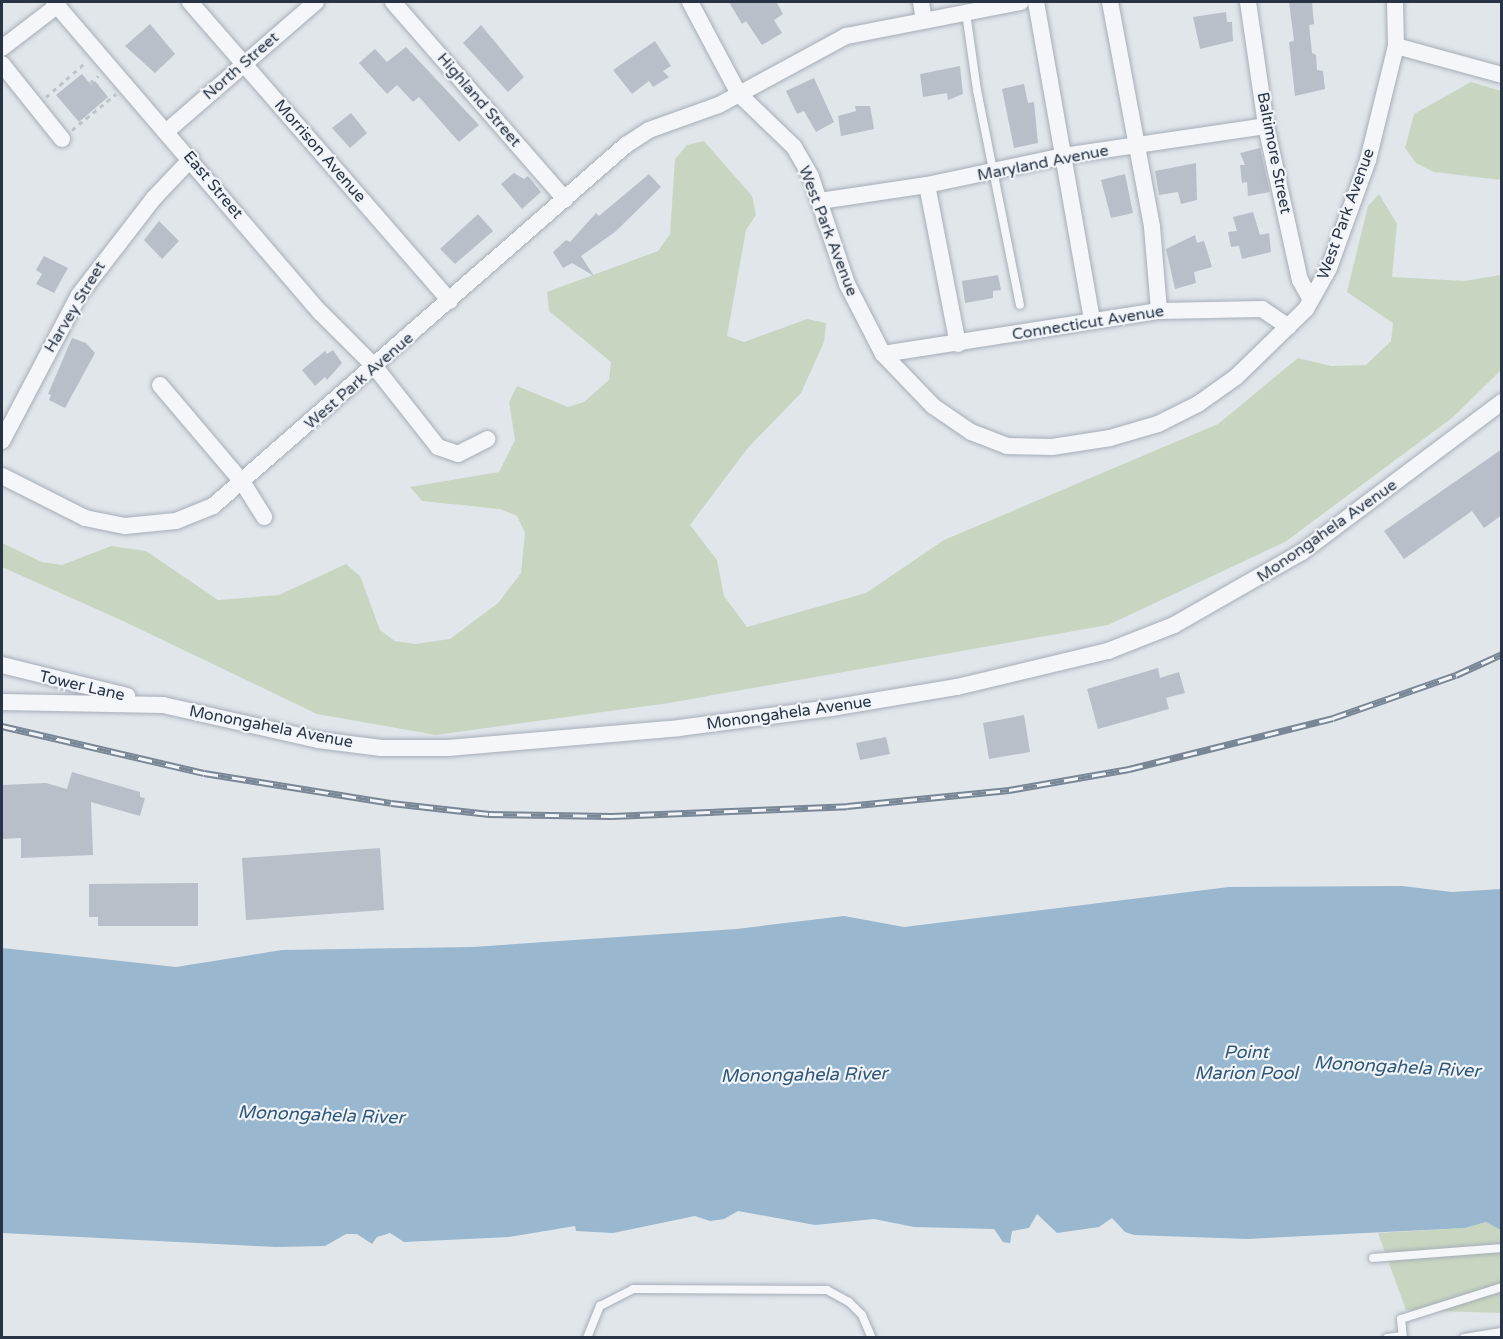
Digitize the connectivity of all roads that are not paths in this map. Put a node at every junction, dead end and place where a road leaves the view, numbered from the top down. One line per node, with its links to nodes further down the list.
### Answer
1 (190, 2): 16 (street, Morrison Avenue)
2 (316, 2): 16 (street, North Street)
3 (393, 2): 28 (street, Highland Street)
4 (690, 2): 19 (street)
5 (921, 2): 13 (street)
6 (1021, 2): 12 (street)
7 (1036, 2): 24 (street)
8 (1110, 2): 23 (street)
9 (1248, 2): 20 (street, Baltimore Street)
10 (1395, 2): 14 (street, West Park Avenue)
11 (56, 3): 15 (street); 22 (street, East Street)
12 (966, 13): 13 (street); 26 (lane)
13 (924, 21): 19 (street)
14 (1396, 46): 18 (street); 30 (street, West Park Avenue)
15 (2, 48)
16 (244, 63): 22 (street, North Street); 31 (street, Morrison Avenue)
17 (2, 64): 21 (street)
18 (1502, 75)
19 (739, 94): 28 (street, West Park Avenue); 29 (street, West Park Avenue)
20 (1266, 126): 23 (street, Maryland Avenue); 30 (street, Baltimore Street)
21 (66, 131)
22 (166, 131): 25 (street, East Street)
23 (1134, 147): 24 (street, Maryland Avenue); 33 (street)
24 (1063, 156): 26 (street, Maryland Avenue); 34 (street)
25 (191, 159): 38 (street, East Street); 42 (street, Harvey Street)
26 (995, 172): 27 (street, Maryland Avenue); 32 (lane)
27 (927, 185): 29 (street, Maryland Avenue); 36 (street)
28 (565, 199): 31 (street, West Park Avenue)
29 (820, 201): 37 (street, West Park Avenue)
30 (1311, 300): 35 (street, West Park Avenue)
31 (450, 301): 38 (street, West Park Avenue)
32 (1020, 305)
33 (1160, 311): 34 (street, Connecticut Avenue); 35 (street, Connecticut Avenue)
34 (1092, 320): 36 (street, Connecticut Avenue)
35 (1289, 327): 37 (street, West Park Avenue)
36 (958, 344): 37 (street, Connecticut Avenue)
37 (883, 354)
38 (375, 367): 41 (street, East Street); 44 (street, West Park Avenue)
39 (160, 386): 44 (street)
40 (1502, 402): 48 (street, Monongahela Avenue)
41 (487, 439)
42 (2, 441)
43 (2, 476): 44 (street, West Park Avenue)
44 (243, 483): 45 (street)
45 (264, 517)
46 (2, 665): 48 (street, Tower Lane)
47 (2, 702): 48 (street, Monongahela Avenue)
48 (163, 705)
49 (1502, 1248): 50 (lane)
50 (1373, 1258)
51 (1502, 1287): 53 (lane)
52 (1502, 1332): 57 (lane)
53 (1402, 1337): 56 (lane)
54 (587, 1338): 55 (lane)
55 (872, 1338)
56 (1387, 1338)
57 (1464, 1338)

